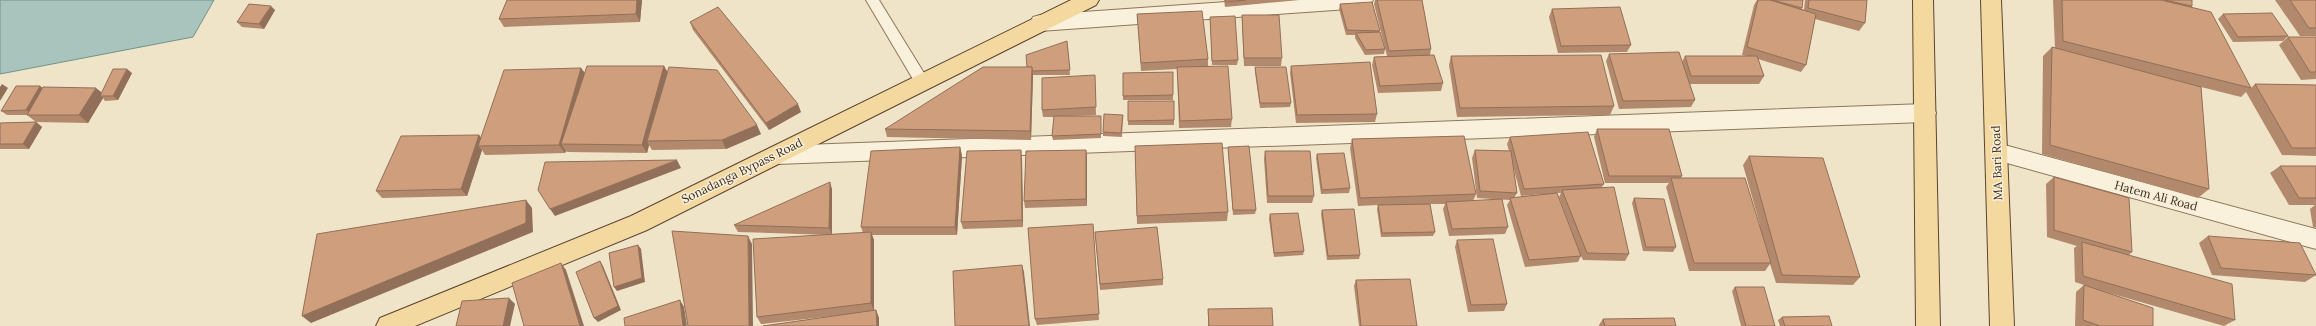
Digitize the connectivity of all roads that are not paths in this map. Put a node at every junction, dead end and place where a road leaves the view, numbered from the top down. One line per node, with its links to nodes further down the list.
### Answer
1 (872, 0): 7 (lane)
2 (1089, 0): 6 (main road, Sonadanga Bypass Road)
3 (1363, 0): 6 (street)
4 (1923, 0): 8 (main road)
5 (1991, 0): 9 (main road, MA Bari Road)
6 (1040, 23): 7 (main road, Sonadanga Bypass Road)
7 (922, 82): 10 (main road, Sonadanga Bypass Road)
8 (1925, 113): 10 (street); 13 (main road)
9 (1996, 152): 11 (street, Hatem Ali Road); 14 (main road, MA Bari Road)
10 (776, 155): 12 (main road, Sonadanga Bypass Road)
11 (2316, 239)
12 (388, 326)
13 (1928, 326)
14 (2002, 326)

